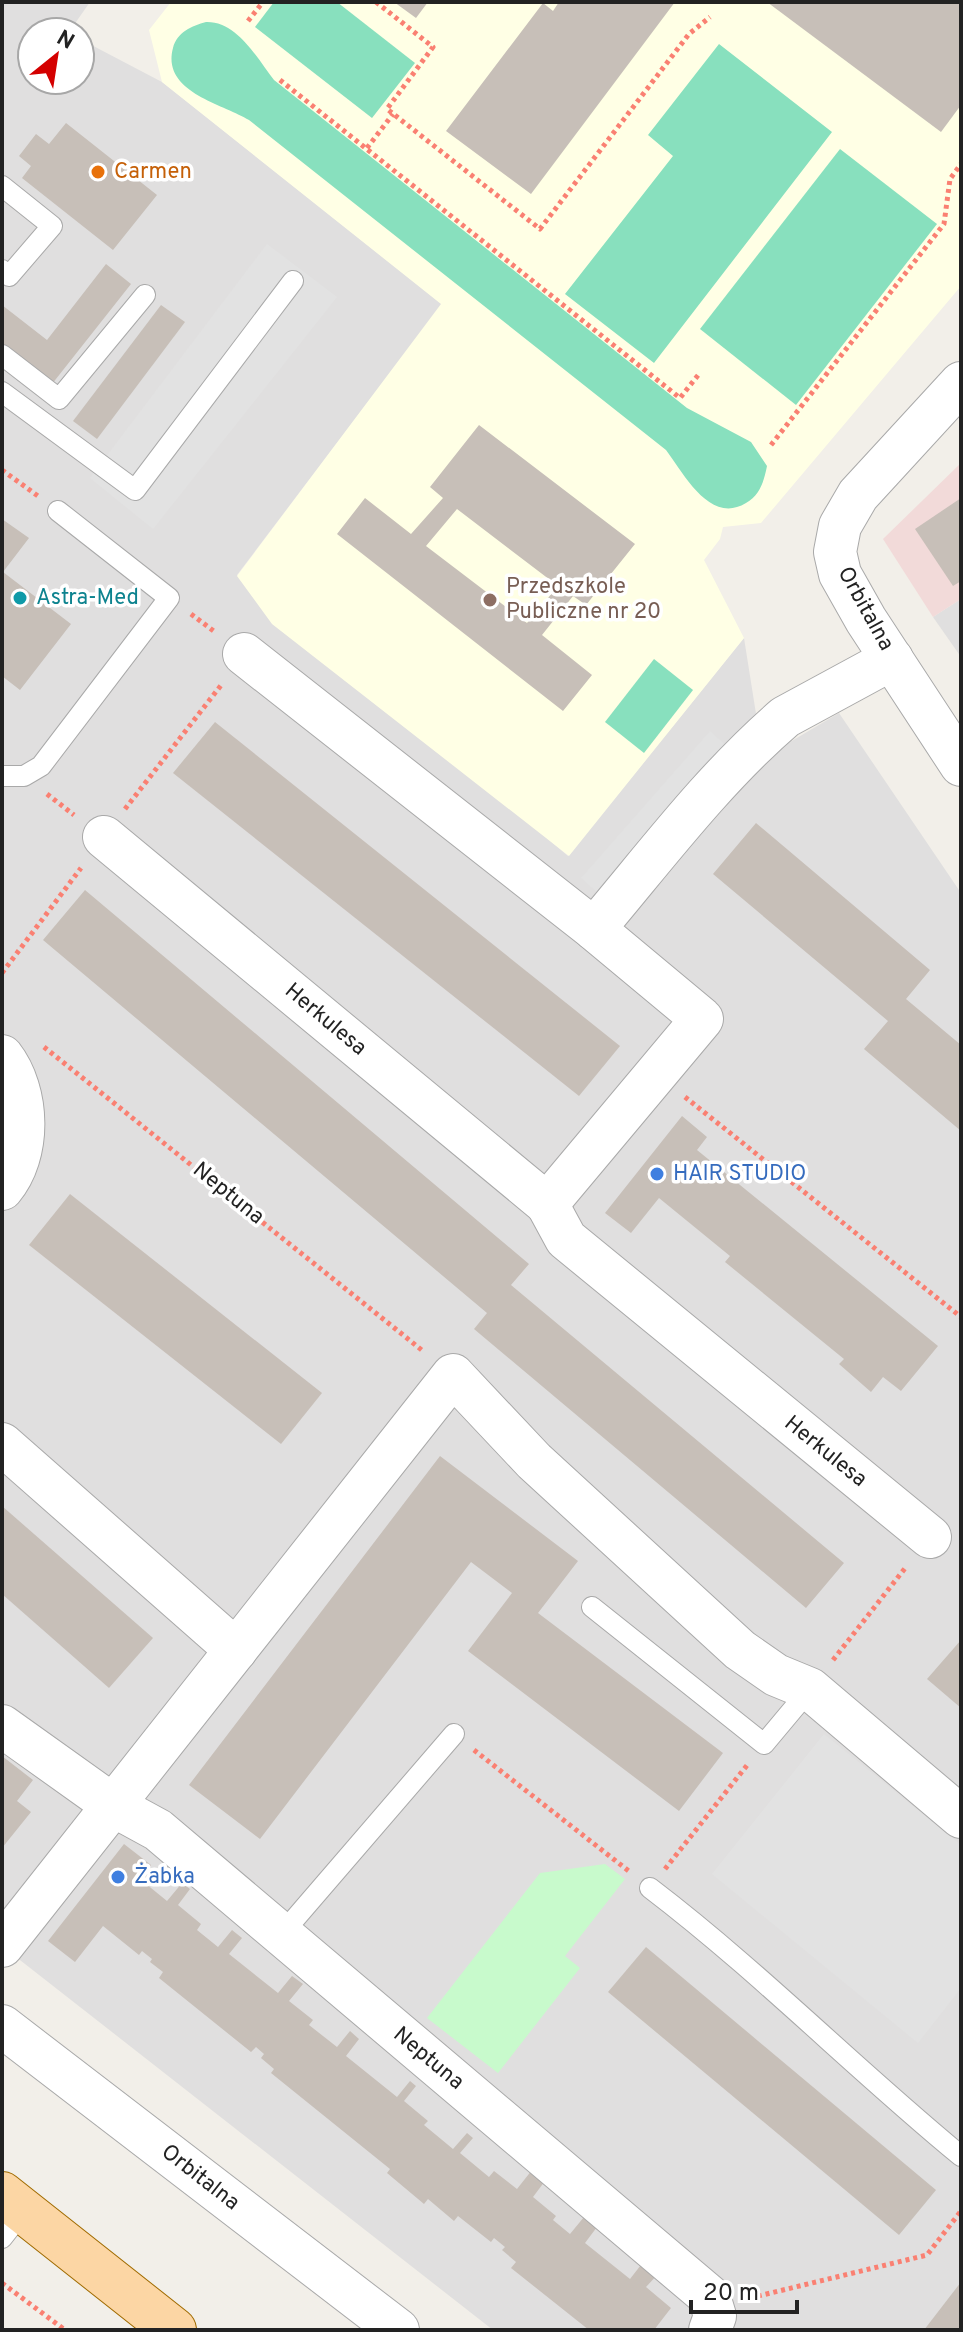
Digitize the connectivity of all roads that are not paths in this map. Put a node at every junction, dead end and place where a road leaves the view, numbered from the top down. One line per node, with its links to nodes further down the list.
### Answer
1 (2, 186): 2 (lane)
2 (2, 270)
3 (293, 281): 7 (lane)
4 (145, 295): 5 (lane)
5 (2, 355)
6 (961, 383): 10 (street, Orbitalna)
7 (2, 392)
8 (58, 511): 12 (lane)
9 (244, 654): 14 (street)
10 (892, 659): 11 (street, Orbitalna); 14 (street)
11 (961, 765)
12 (2, 776)
13 (104, 837): 17 (street, Herkulesa)
14 (594, 929): 17 (street)
15 (18, 1047): 16 (street)
16 (2, 1189)
17 (547, 1204): 19 (street, Herkulesa)
18 (2, 1444): 21 (street)
19 (930, 1537)
20 (592, 1607): 22 (lane)
21 (236, 1650): 22 (street); 25 (street)
22 (810, 1689): 26 (street)
23 (2, 1726): 25 (street, Neptuna)
24 (454, 1734): 28 (lane)
25 (114, 1806): 28 (street, Neptuna); 29 (street)
26 (961, 1817)
27 (650, 1888): 31 (lane)
28 (280, 1936): 33 (street, Neptuna)
29 (2, 1946)
30 (2, 2026): 35 (street, Orbitalna)
31 (961, 2156)
32 (9, 2214): 34 (main road)
33 (712, 2318)
34 (174, 2330)
35 (398, 2330)

